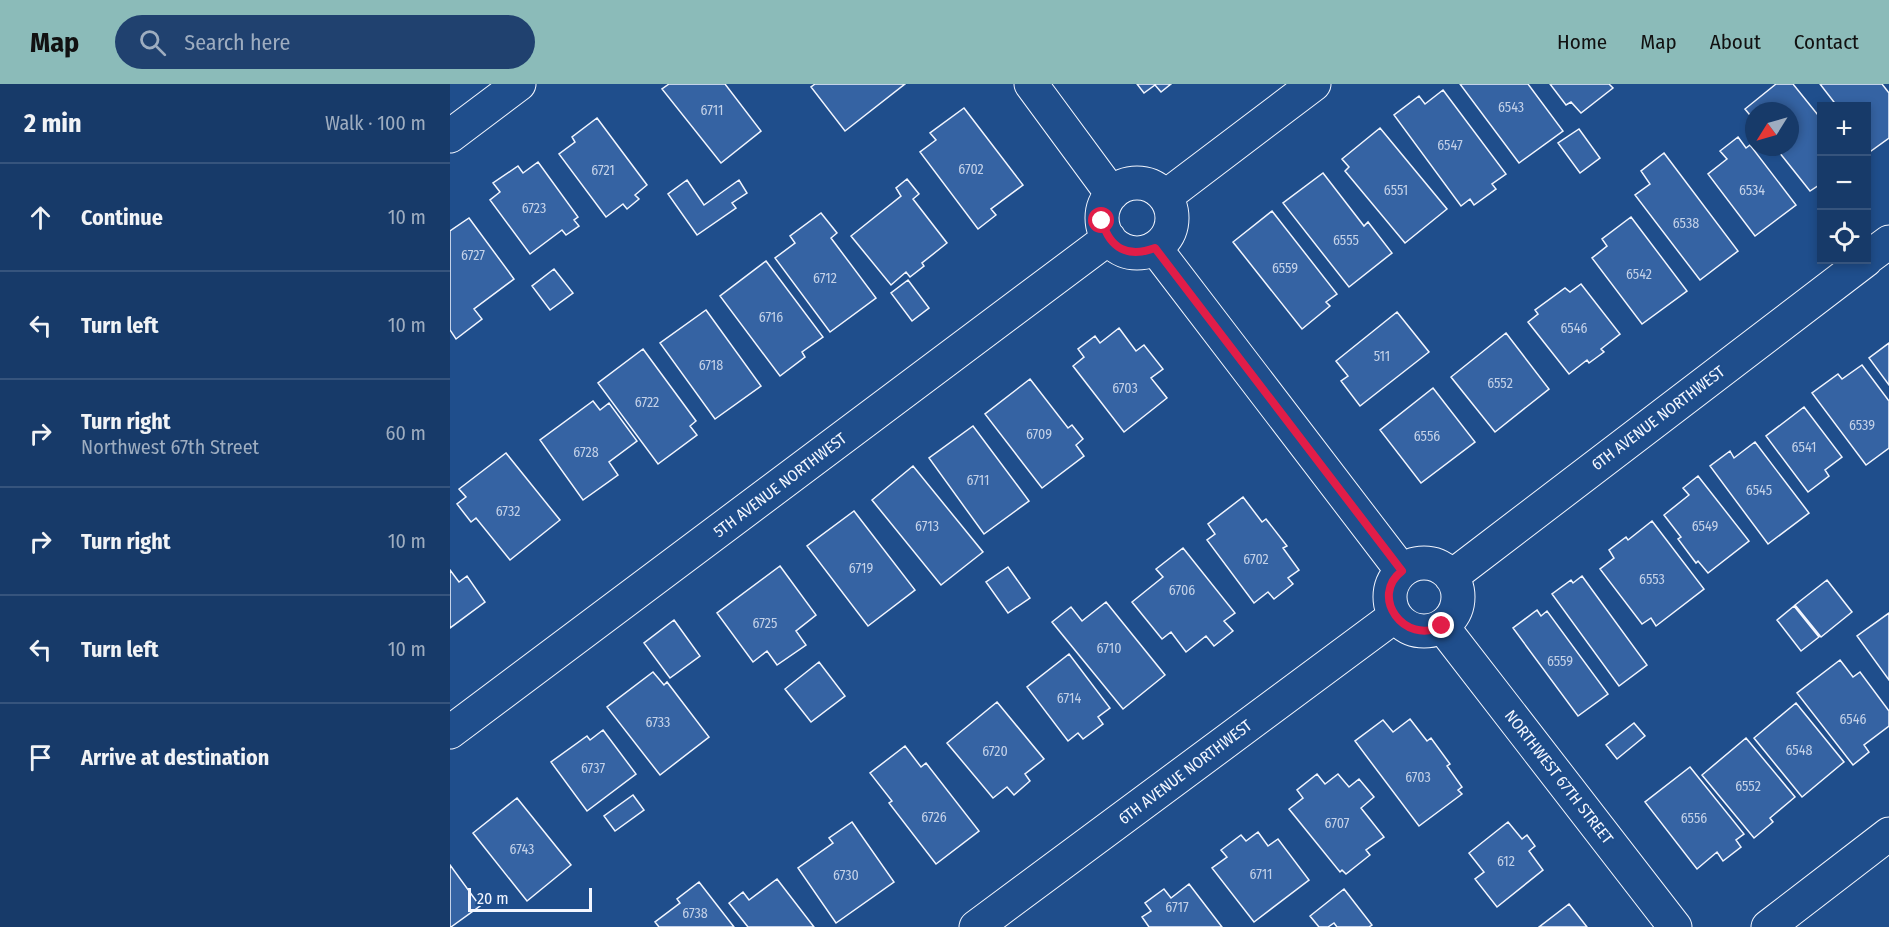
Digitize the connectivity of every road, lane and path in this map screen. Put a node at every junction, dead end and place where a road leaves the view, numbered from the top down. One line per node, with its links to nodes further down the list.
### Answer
1 (519, 84): 4 (street)
2 (1031, 84): 5 (street)
3 (1314, 84): 6 (street)
4 (450, 136)
5 (1112, 194): 6 (street); 7 (street)
6 (1165, 197): 9 (street)
7 (1109, 238): 9 (street); 16 (street, 5TH AVENUE NORTHWEST)
8 (1889, 242): 10 (street, 6TH AVENUE NORTHWEST)
9 (1155, 248): 12 (street)
10 (1871, 255)
11 (1859, 264): 13 (street, 6TH AVENUE NORTHWEST)
12 (1402, 571): 13 (street); 14 (street)
13 (1450, 577): 15 (street)
14 (1395, 616): 15 (street); 18 (street, 6TH AVENUE NORTHWEST)
15 (1442, 626): 19 (street, NORTHWEST 67TH STREET)
16 (450, 732)
17 (1889, 834): 20 (street)
18 (976, 927)
19 (1675, 927)
20 (1768, 927)

